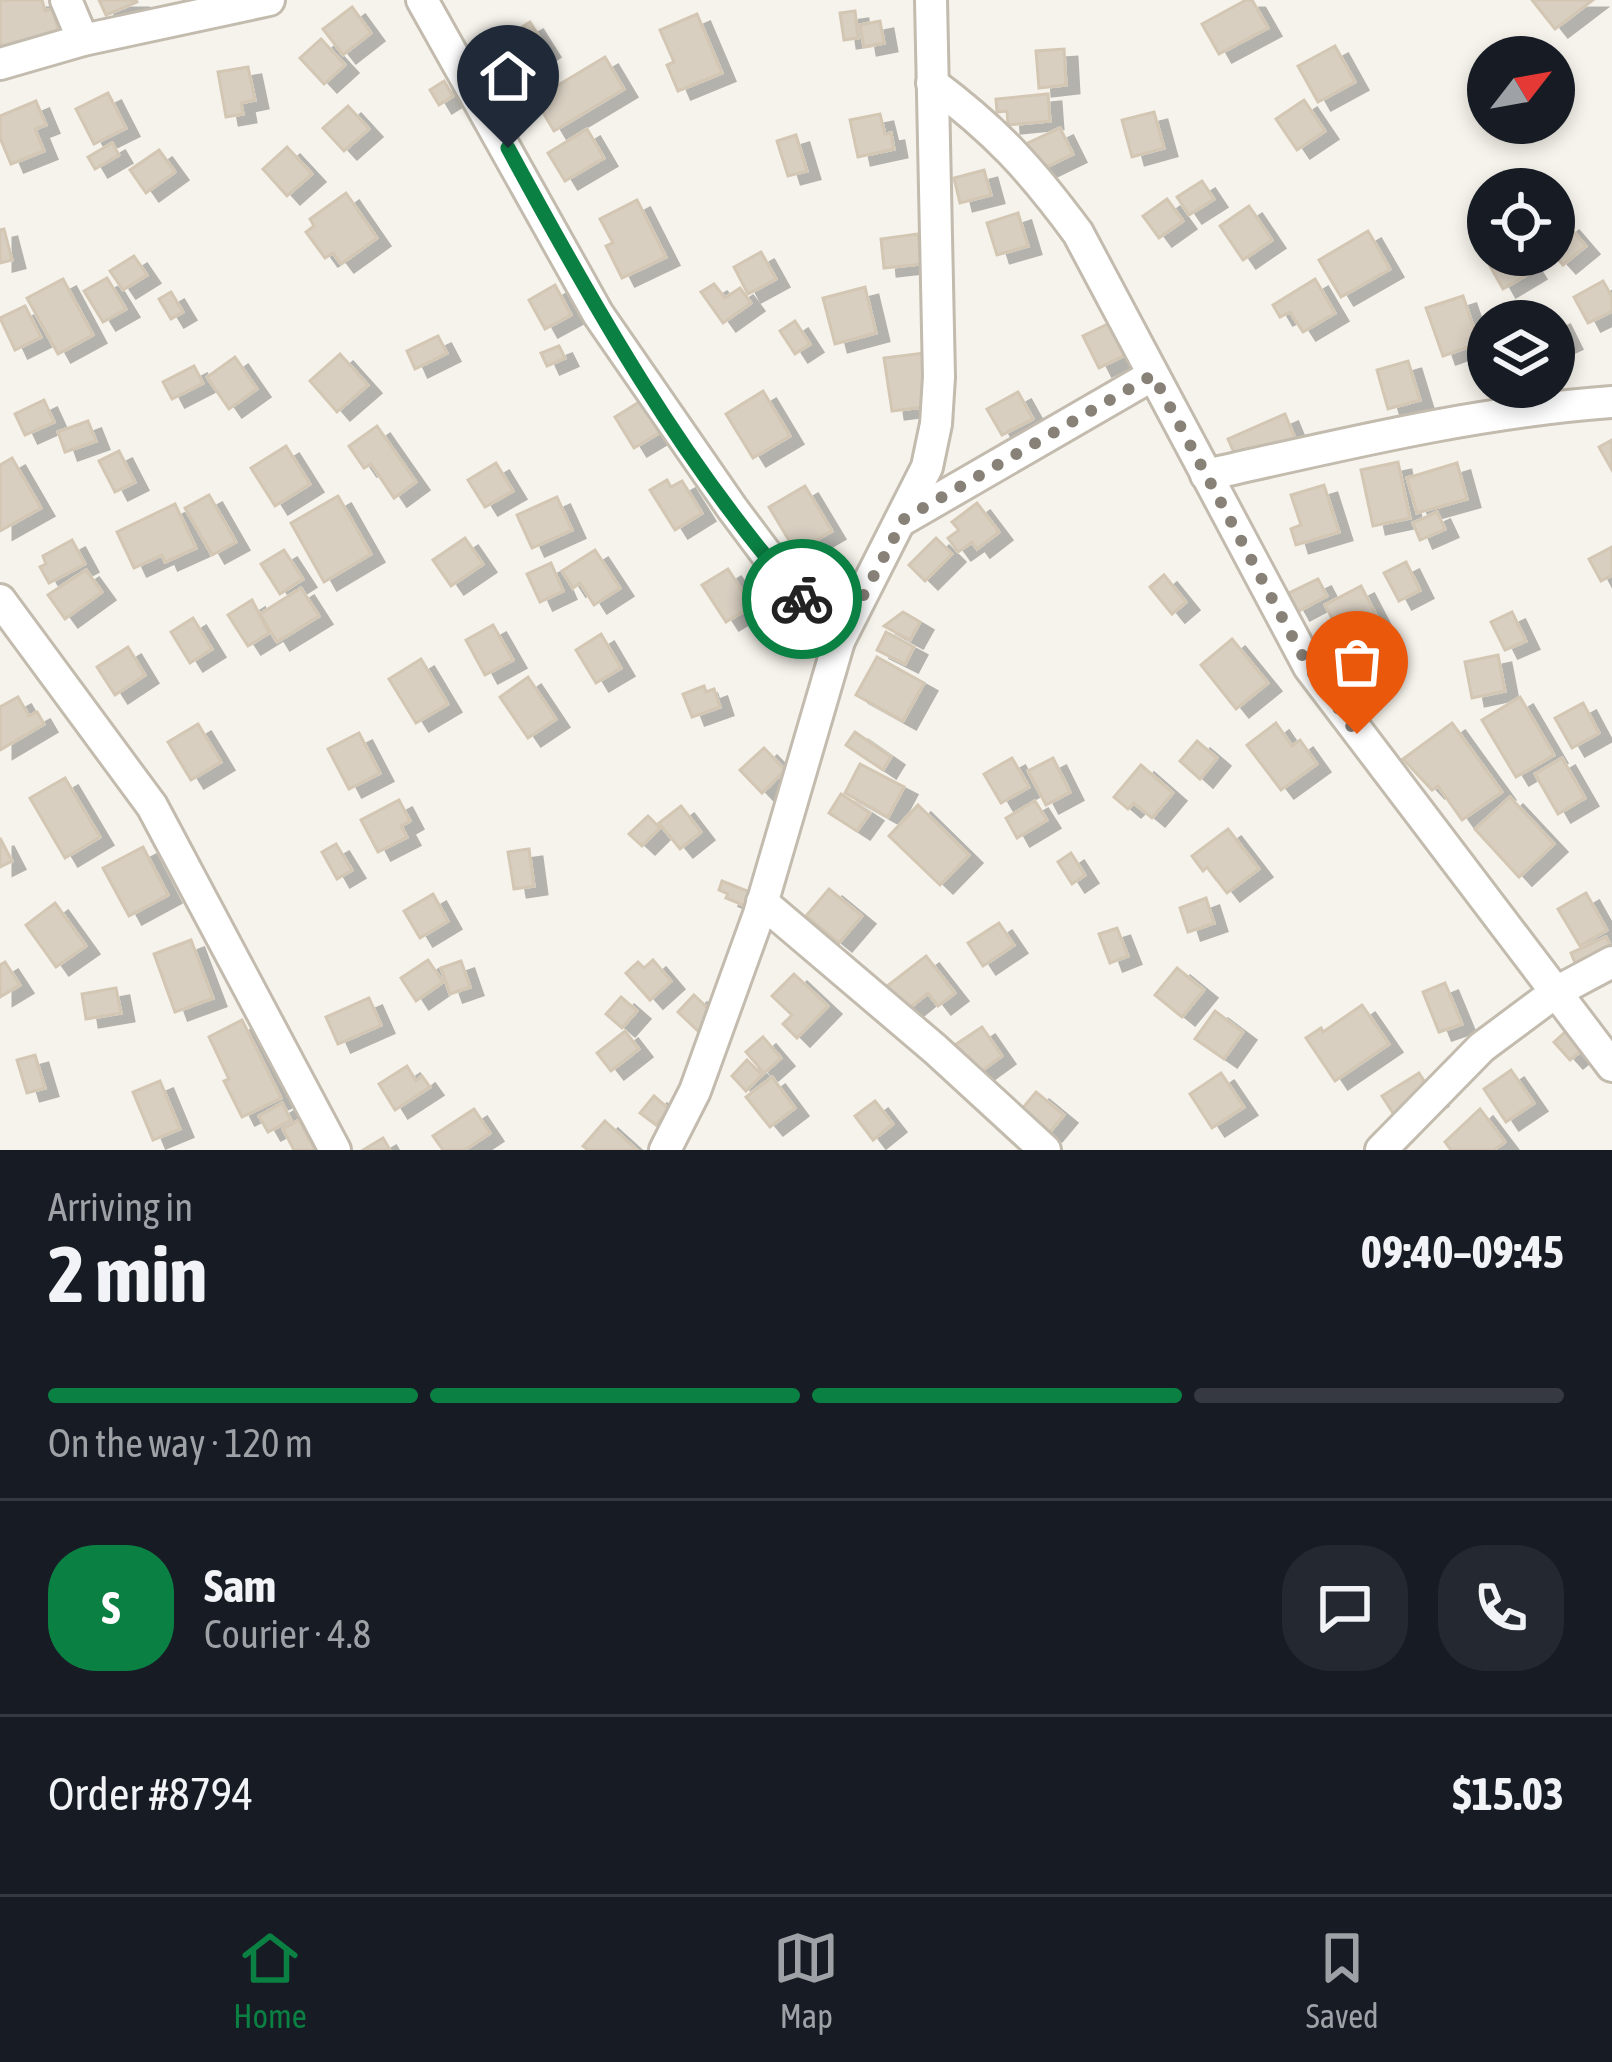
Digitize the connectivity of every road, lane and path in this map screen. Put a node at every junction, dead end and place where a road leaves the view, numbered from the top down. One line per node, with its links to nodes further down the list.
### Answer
1 (66, 0): 5 (street)
2 (269, 0): 5 (street)
3 (422, 0): 13 (street)
4 (932, 0): 7 (street)
5 (83, 40): 6 (street)
6 (0, 64)
7 (932, 83): 8 (street); 11 (street)
8 (1153, 375): 10 (street); 11 (street)
9 (1612, 402): 10 (street)
10 (1205, 475): 16 (street)
11 (904, 519): 13 (street)
12 (0, 600): 18 (street)
13 (839, 641): 14 (street)
14 (763, 902): 19 (street); 20 (street)
15 (1612, 962): 16 (street)
16 (1556, 992): 17 (street); 21 (street)
17 (1612, 1066)
18 (335, 1150)
19 (665, 1150)
20 (1045, 1150)
21 (1381, 1150)

